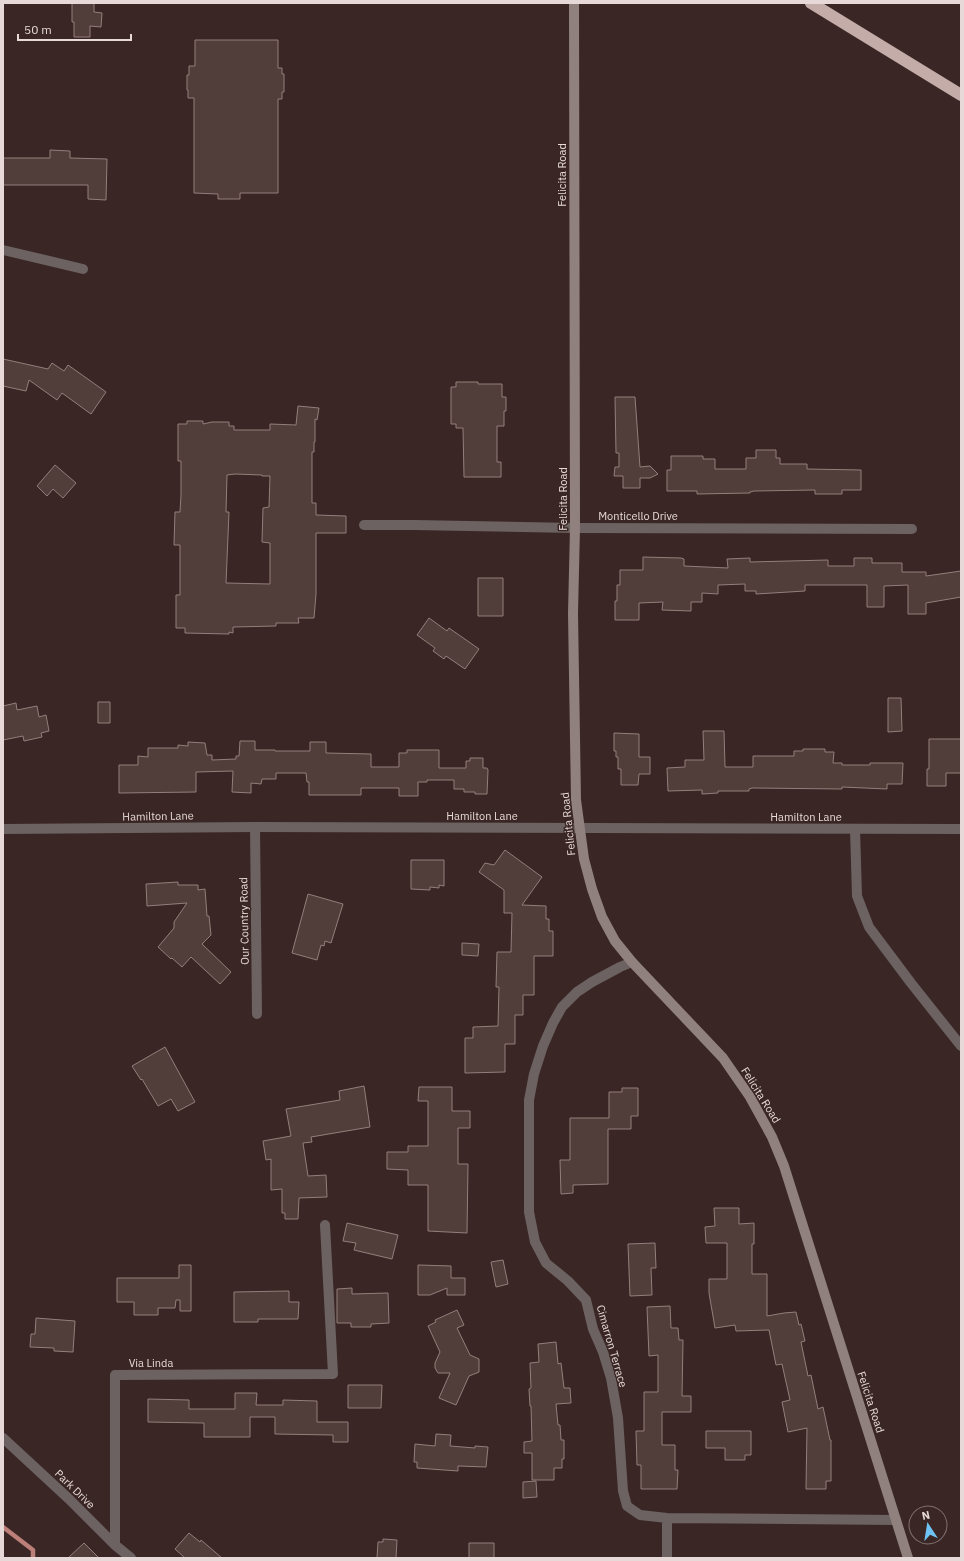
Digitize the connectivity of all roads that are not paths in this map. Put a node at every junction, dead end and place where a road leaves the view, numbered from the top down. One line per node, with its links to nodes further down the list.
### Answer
1 (574, 3): 7 (main road, Felicita Road)
2 (811, 3): 3 (highway)
3 (961, 95)
4 (3, 250): 5 (street)
5 (83, 269)
6 (364, 526): 7 (street, Monticello Drive)
7 (575, 528): 8 (street, Monticello Drive); 11 (main road, Felicita Road)
8 (912, 529)
9 (255, 827): 10 (street, Hamilton Lane); 11 (street, Hamilton Lane); 15 (street, Our Country Road)
10 (3, 829)
11 (579, 829): 12 (street, Hamilton Lane); 14 (main road, Felicita Road)
12 (856, 829): 13 (street, Hamilton Lane); 16 (street)
13 (961, 829)
14 (632, 962): 19 (street, Cimarron Terrace); 20 (main road, Felicita Road)
15 (257, 1014)
16 (961, 1046)
17 (325, 1225): 21 (street, Via Linda)
18 (3, 1438): 21 (street, Park Drive)
19 (667, 1518): 20 (street, Cimarron Terrace); 23 (street)
20 (896, 1520): 24 (main road, Felicita Road)
21 (115, 1545): 22 (street, Park Drive)
22 (131, 1558)
23 (667, 1558)
24 (908, 1558)

